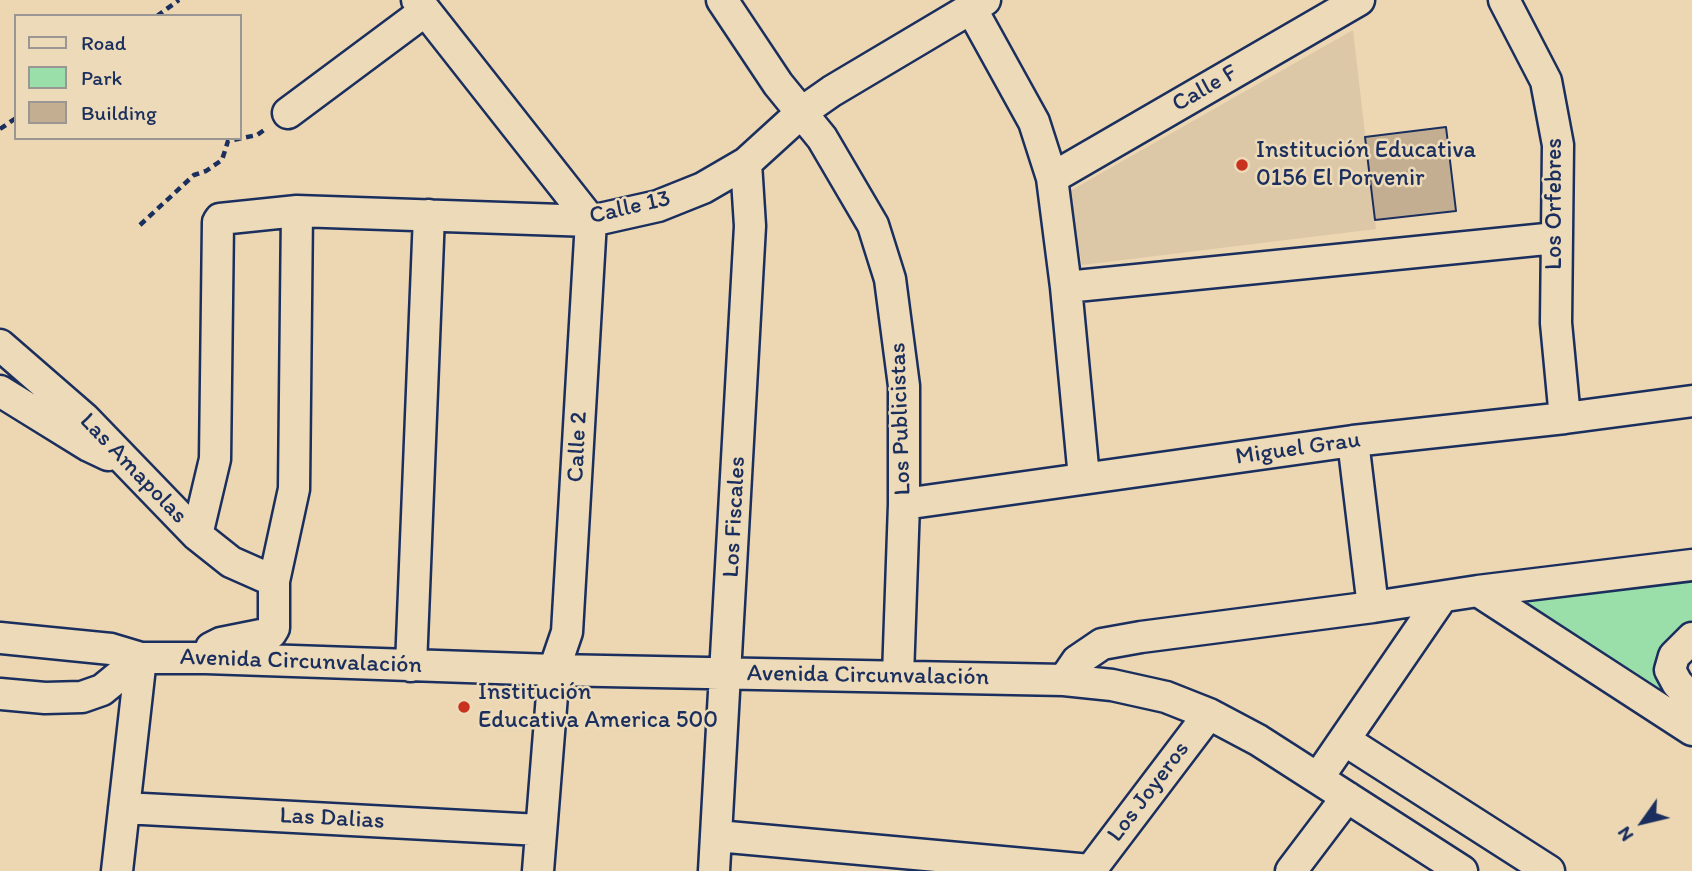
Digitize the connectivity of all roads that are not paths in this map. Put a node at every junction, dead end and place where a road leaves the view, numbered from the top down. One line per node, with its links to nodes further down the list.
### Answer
1 (722, 0): 6 (street, Los Publicistas)
2 (1359, 0): 9 (street, Calle F)
3 (1504, 0): 13 (street, Los Orfebres)
4 (978, 4): 6 (street, Calle 13); 9 (street)
5 (421, 5): 7 (street); 12 (street)
6 (802, 112): 8 (street, Calle 13); 22 (street, Los Publicistas)
7 (288, 113)
8 (746, 163): 12 (street, Calle 13); 35 (street, Los Fiscales)
9 (1052, 178): 14 (street)
10 (297, 211): 11 (street, Calle 13); 23 (street, Calle 13); 25 (street)
11 (429, 215): 12 (street, Calle 13); 33 (street)
12 (591, 221): 34 (street, Calle 2)
13 (1556, 238): 14 (street); 18 (street, Los Orfebres)
14 (1066, 287): 21 (street)
15 (0, 345): 20 (street, Las Amapolas)
16 (0, 391): 20 (street)
17 (1692, 401): 18 (street, Miguel Grau)
18 (1565, 418): 19 (street, Miguel Grau)
19 (1353, 442): 21 (street, Miguel Grau); 28 (street)
20 (120, 456): 23 (street, Las Amapolas)
21 (1084, 478): 22 (street, Miguel Grau)
22 (905, 504): 36 (street, Los Publicistas)
23 (197, 535): 25 (street, Las Amapolas)
24 (1692, 565): 26 (street)
25 (274, 581): 32 (street)
26 (1478, 591): 27 (street); 41 (street)
27 (1442, 597): 28 (street); 42 (street)
28 (1373, 607): 37 (street)
29 (0, 638): 31 (street, Avenida Circunvalación)
30 (1692, 638): 39 (street)
31 (141, 657): 32 (street, Avenida Circunvalación); 38 (street); 45 (street)
32 (206, 658): 33 (street, Avenida Circunvalación)
33 (411, 666): 34 (street, Avenida Circunvalación)
34 (554, 670): 35 (street, Avenida Circunvalación); 46 (street, Calle 2)
35 (727, 673): 36 (street, Avenida Circunvalación); 47 (street, Los Fiscales)
36 (898, 676): 37 (street, Avenida Circunvalación)
37 (1064, 680): 40 (street, Avenida Circunvalación)
38 (0, 694)
39 (1692, 700)
40 (1209, 714): 43 (street, Avenida Circunvalación); 48 (street, Los Joyeros)
41 (1692, 730)
42 (1346, 741): 43 (street); 54 (street)
43 (1318, 778): 44 (street, Avenida Circunvalación)
44 (1347, 797): 52 (street); 53 (street, Avenida Circunvalación)
45 (124, 808): 46 (street, Las Dalias); 49 (street)
46 (540, 830): 50 (street, Calle 2)
47 (717, 836): 48 (street); 51 (street, Los Fiscales)
48 (1090, 870)
49 (117, 871)
50 (538, 871)
51 (715, 871)
52 (1291, 871)
53 (1462, 871)
54 (1549, 871)

